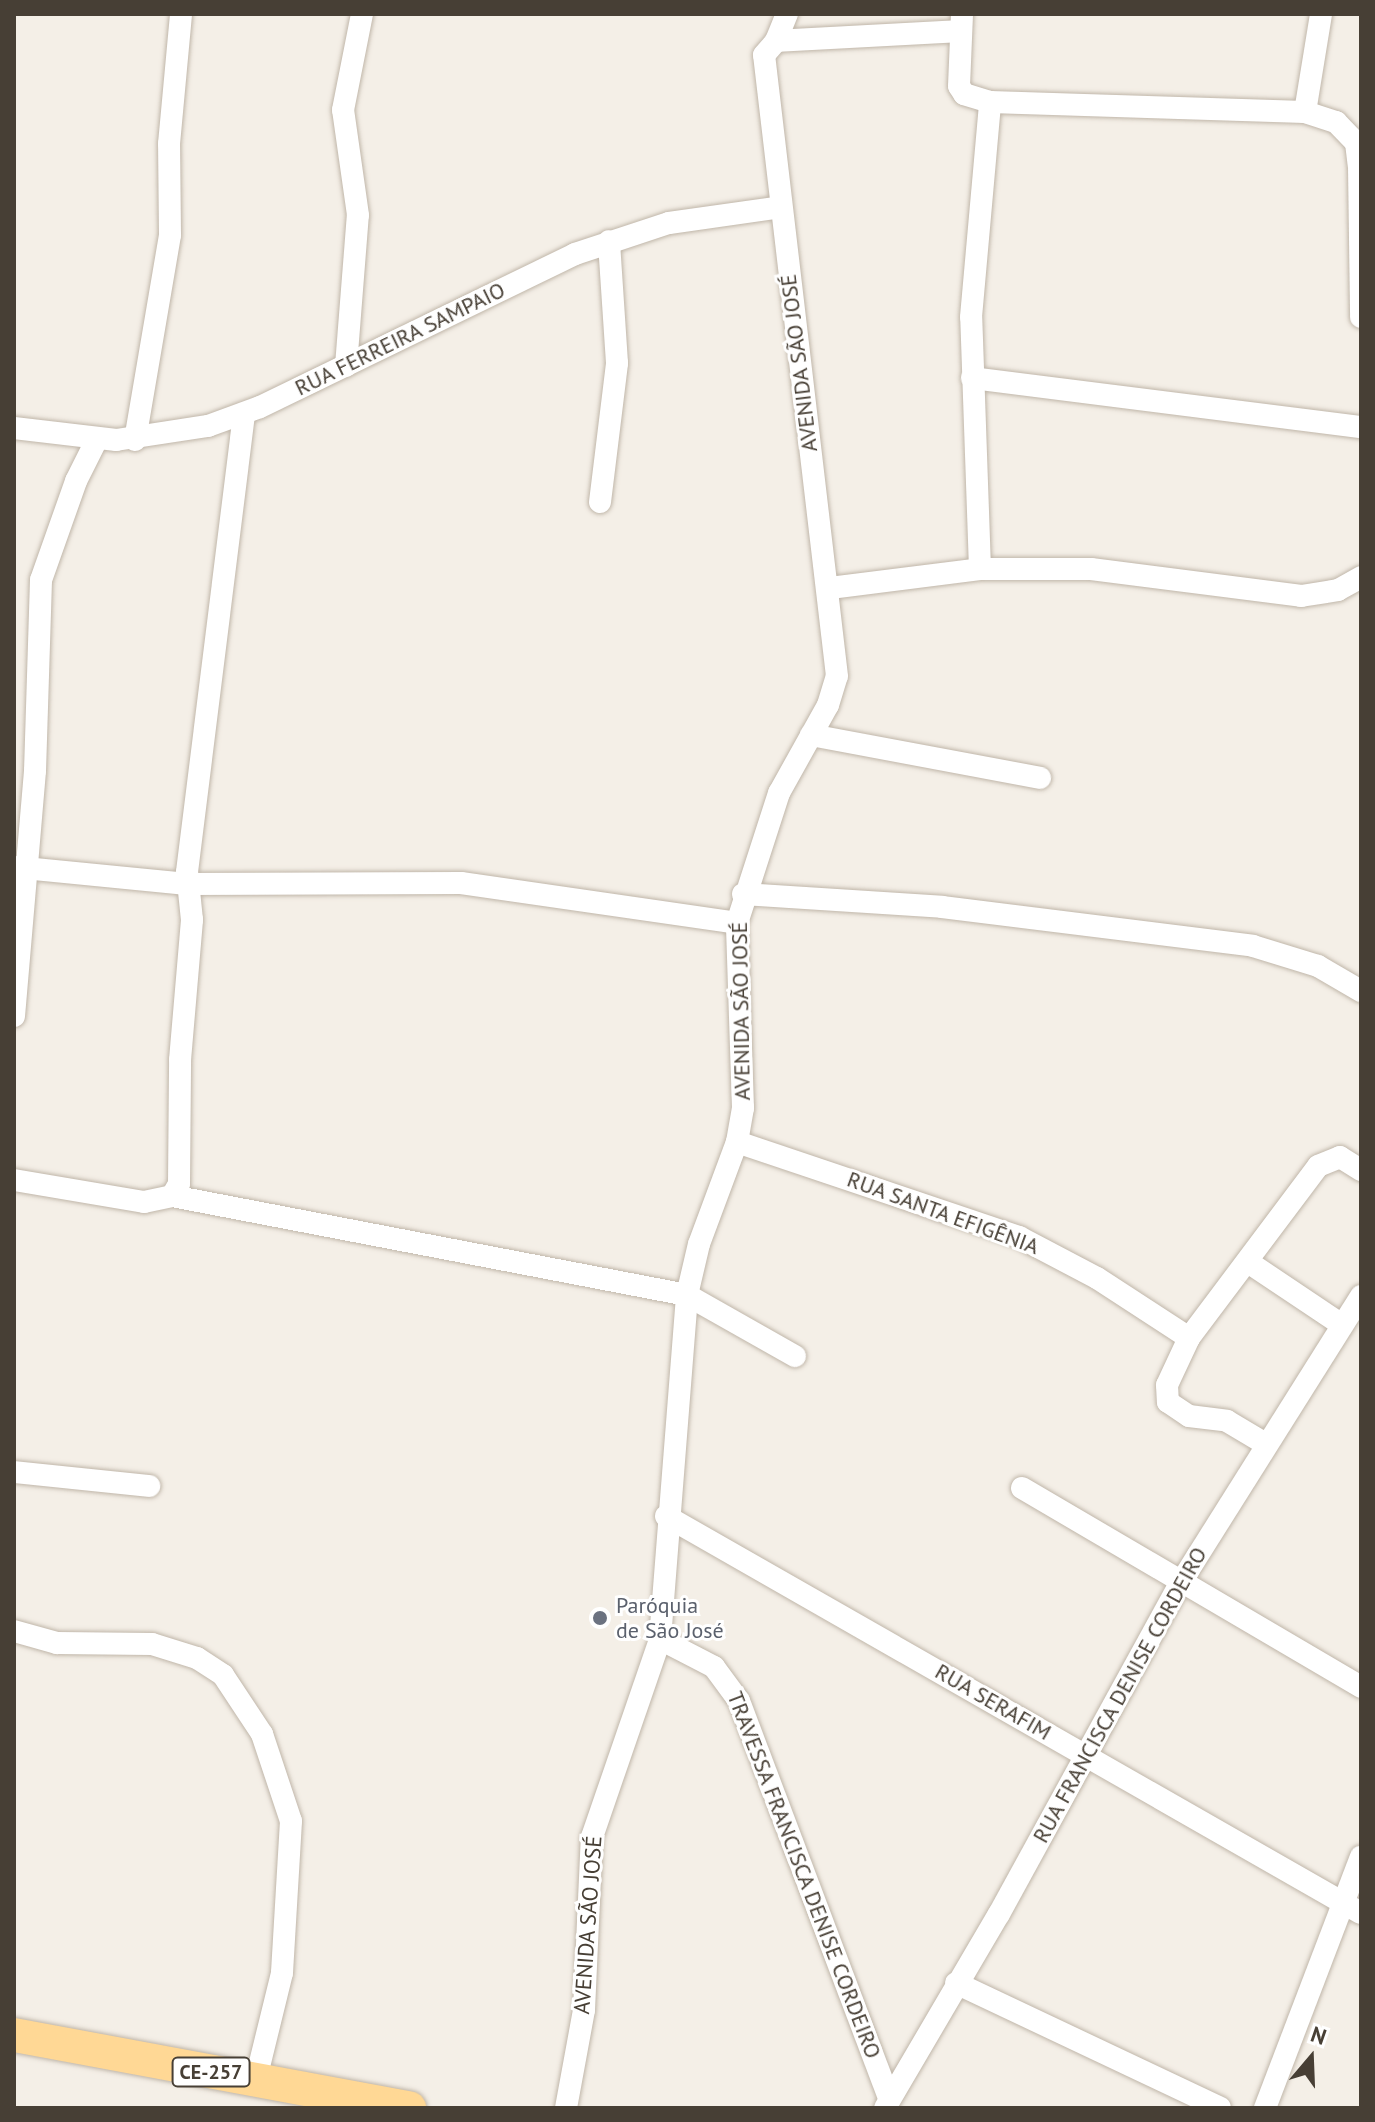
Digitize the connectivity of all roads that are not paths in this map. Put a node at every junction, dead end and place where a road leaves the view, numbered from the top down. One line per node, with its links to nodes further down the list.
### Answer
1 (181, 14): 18 (street)
2 (362, 14): 12 (street)
3 (787, 14): 6 (street)
4 (1321, 14): 8 (street)
5 (961, 22): 6 (street); 7 (street)
6 (776, 41): 9 (street, AVENIDA SÃO JOSÉ)
7 (990, 102): 8 (street); 13 (street)
8 (1305, 112): 11 (street)
9 (781, 207): 10 (street, RUA FERREIRA SAMPAIO); 22 (street, AVENIDA SÃO JOSÉ)
10 (609, 241): 12 (street, RUA FERREIRA SAMPAIO); 19 (street)
11 (1361, 317)
12 (346, 366): 14 (street, RUA FERREIRA SAMPAIO)
13 (972, 378): 15 (street); 20 (street)
14 (244, 414): 18 (street, RUA FERREIRA SAMPAIO); 26 (street)
15 (1361, 427)
16 (14, 428): 17 (street, RUA FERREIRA SAMPAIO)
17 (97, 439): 18 (street, RUA FERREIRA SAMPAIO); 25 (street)
18 (135, 440)
19 (600, 502)
20 (980, 569): 21 (street); 22 (street)
21 (1361, 577)
22 (830, 588): 23 (street, AVENIDA SÃO JOSÉ)
23 (811, 735): 24 (street); 27 (street, AVENIDA SÃO JOSÉ)
24 (1040, 778)
25 (19, 868): 26 (street); 30 (street)
26 (187, 884): 28 (street); 34 (street)
27 (743, 894): 28 (street, AVENIDA SÃO JOSÉ); 29 (street)
28 (737, 923): 31 (street, AVENIDA SÃO JOSÉ)
29 (1361, 991)
30 (14, 1016)
31 (737, 1142): 36 (street, AVENIDA SÃO JOSÉ); 39 (street, RUA SANTA EFIGÊNIA)
32 (1361, 1170): 35 (street)
33 (14, 1180): 34 (street)
34 (172, 1196): 36 (street)
35 (1248, 1262): 38 (street); 39 (street)
36 (687, 1295): 40 (street); 45 (street, AVENIDA SÃO JOSÉ)
37 (1361, 1296): 38 (street, RUA FRANCISCA DENISE CORDEIRO)
38 (1342, 1325): 41 (street, RUA FRANCISCA DENISE CORDEIRO)
39 (1189, 1338): 41 (street)
40 (795, 1356)
41 (1264, 1443): 46 (street, RUA FRANCISCA DENISE CORDEIRO)
42 (14, 1472): 43 (street)
43 (149, 1486)
44 (1022, 1488): 46 (street)
45 (666, 1516): 48 (street, AVENIDA SÃO JOSÉ); 50 (street, RUA SERAFIM)
46 (1181, 1582): 49 (street); 50 (street, RUA FRANCISCA DENISE CORDEIRO)
47 (14, 1631): 55 (street)
48 (660, 1639): 56 (street, TRAVESSA FRANCISCA DENISE CORDEIRO); 58 (street, AVENIDA SÃO JOSÉ)
49 (1361, 1687)
50 (1086, 1755): 52 (street, RUA SERAFIM); 53 (street, RUA FRANCISCA DENISE CORDEIRO)
51 (1361, 1857): 52 (street)
52 (1352, 1907): 60 (street)
53 (956, 1983): 56 (street, RUA FRANCISCA DENISE CORDEIRO); 59 (street)
54 (14, 2035): 55 (main road, CE-257)
55 (256, 2079): 57 (main road, CE-257)
56 (887, 2104)
57 (409, 2108)
58 (566, 2108)
59 (1220, 2108)
60 (1265, 2108)

